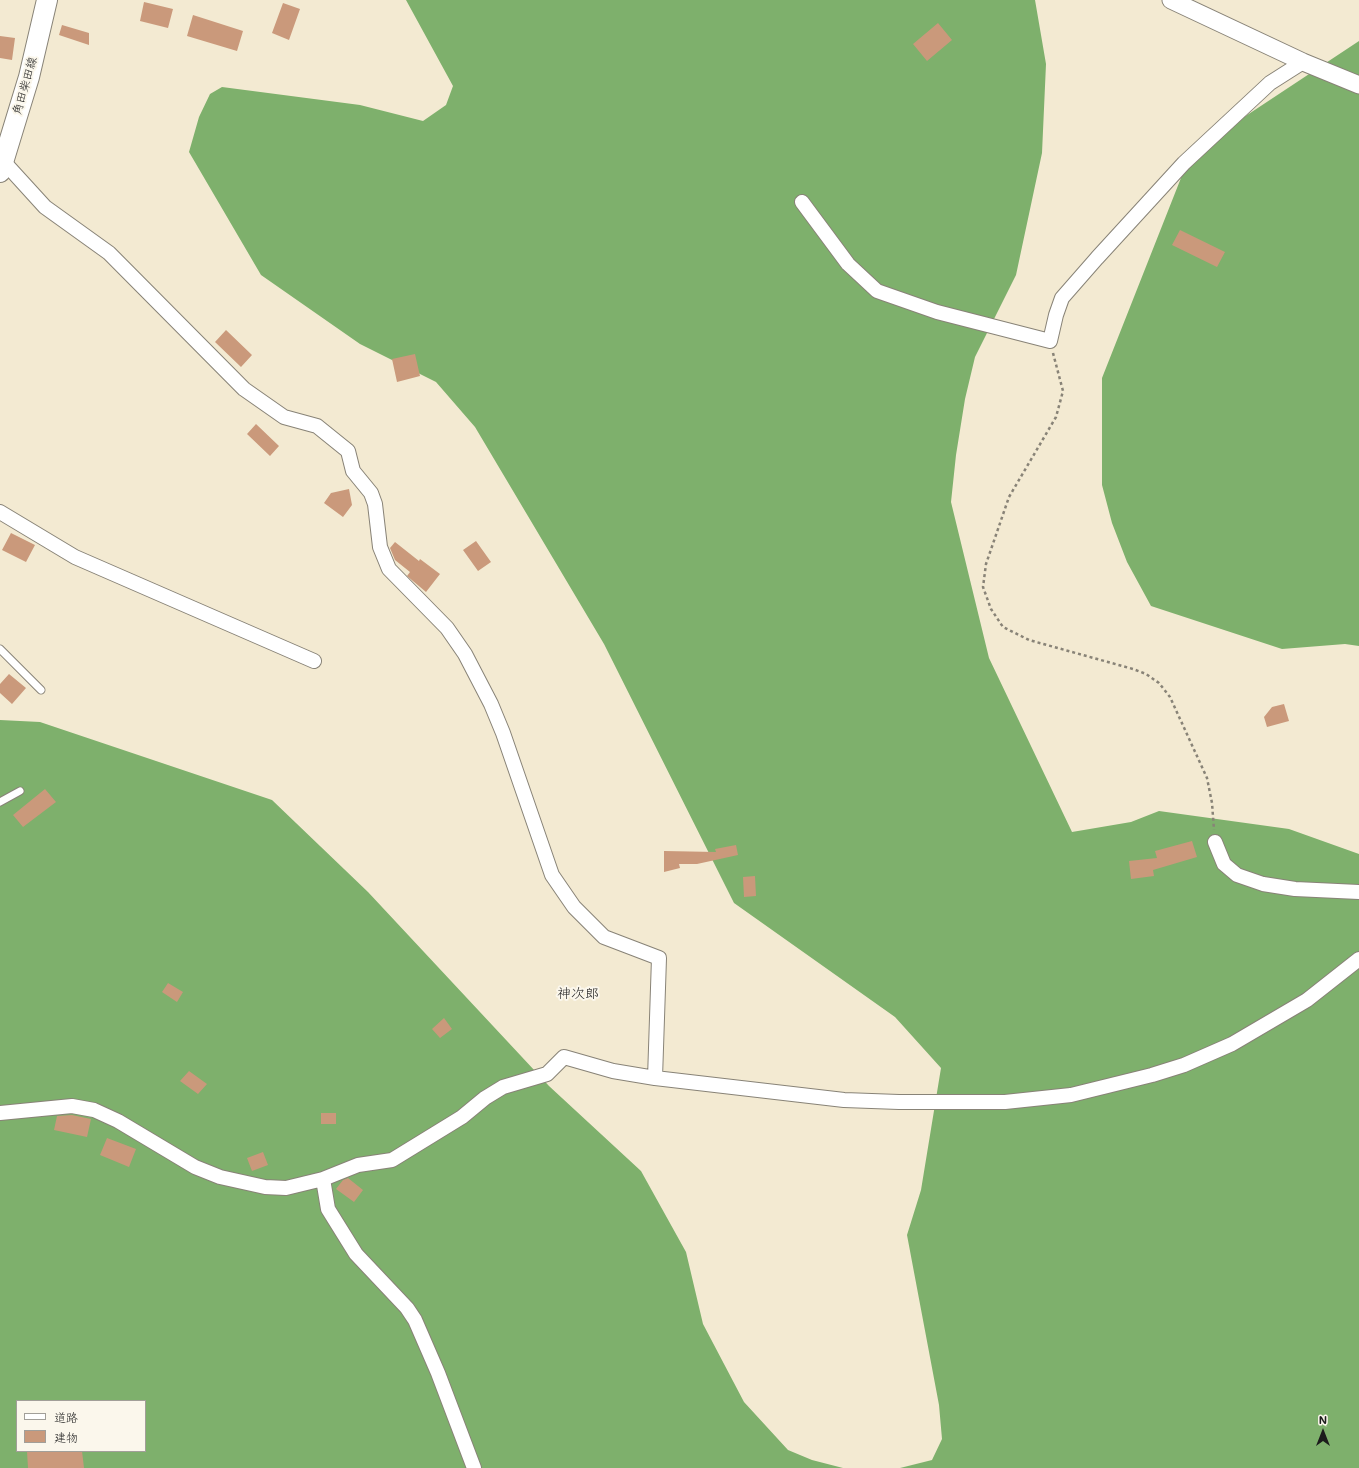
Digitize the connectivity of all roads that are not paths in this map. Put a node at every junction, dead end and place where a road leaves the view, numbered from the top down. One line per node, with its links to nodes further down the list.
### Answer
1 (47, 0): 5 (main road, 角田柴田線)
2 (1171, 0): 3 (street)
3 (1303, 62): 4 (street); 6 (street)
4 (1359, 85)
5 (2, 166): 16 (street)
6 (802, 202)
7 (0, 512): 9 (street)
8 (0, 649): 10 (lane)
9 (314, 661)
10 (41, 690)
11 (20, 791): 12 (lane)
12 (0, 802)
13 (1215, 842): 14 (street)
14 (1359, 892)
15 (1359, 959): 16 (street)
16 (655, 1078): 18 (street)
17 (0, 1113): 18 (street)
18 (323, 1179): 19 (street)
19 (474, 1468)

